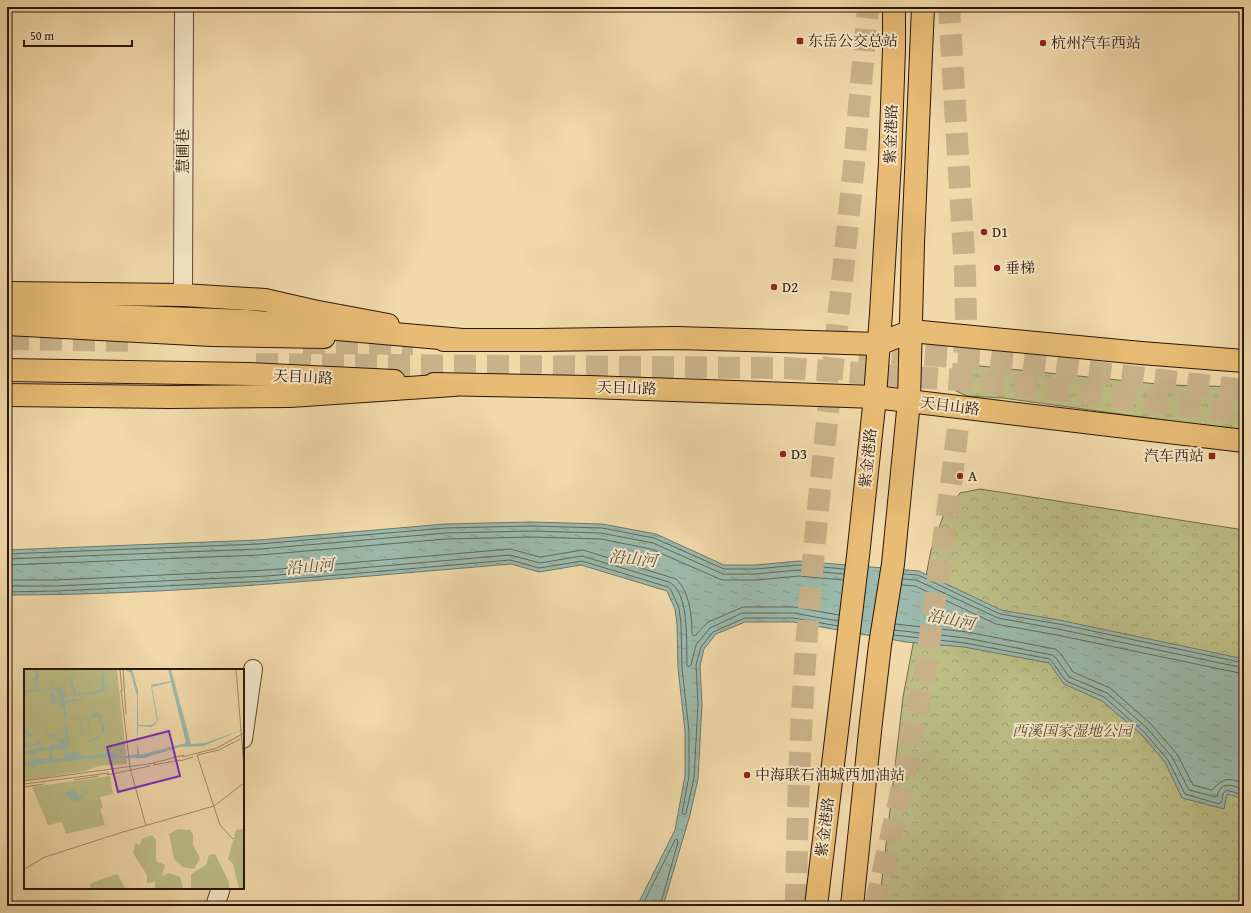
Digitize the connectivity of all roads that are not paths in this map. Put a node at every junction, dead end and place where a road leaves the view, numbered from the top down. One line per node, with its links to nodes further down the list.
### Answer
1 (184, 7): 5 (street, 慧圃巷)
2 (894, 7): 10 (main road, 紫金港路)
3 (923, 7): 8 (main road, 紫金港路)
4 (7, 293): 5 (main road)
5 (183, 295): 9 (main road)
6 (7, 312): 9 (main road)
7 (7, 324): 9 (main road)
8 (911, 331): 10 (main road); 11 (main road); 16 (main road, 紫金港路)
9 (463, 340): 10 (main road)
10 (879, 344): 15 (main road, 紫金港路)
11 (1244, 361)
12 (7, 370): 13 (main road, 天目山路)
13 (453, 384): 14 (main road); 15 (main road, 天目山路)
14 (7, 395)
15 (875, 397): 16 (main road, 天目山路); 22 (main road, 紫金港路)
16 (909, 401): 17 (main road, 天目山路); 23 (main road, 紫金港路)
17 (1244, 441)
18 (253, 669): 19 (street)
19 (244, 732)
20 (221, 889): 21 (street)
21 (215, 906)
22 (816, 906)
23 (852, 906)

